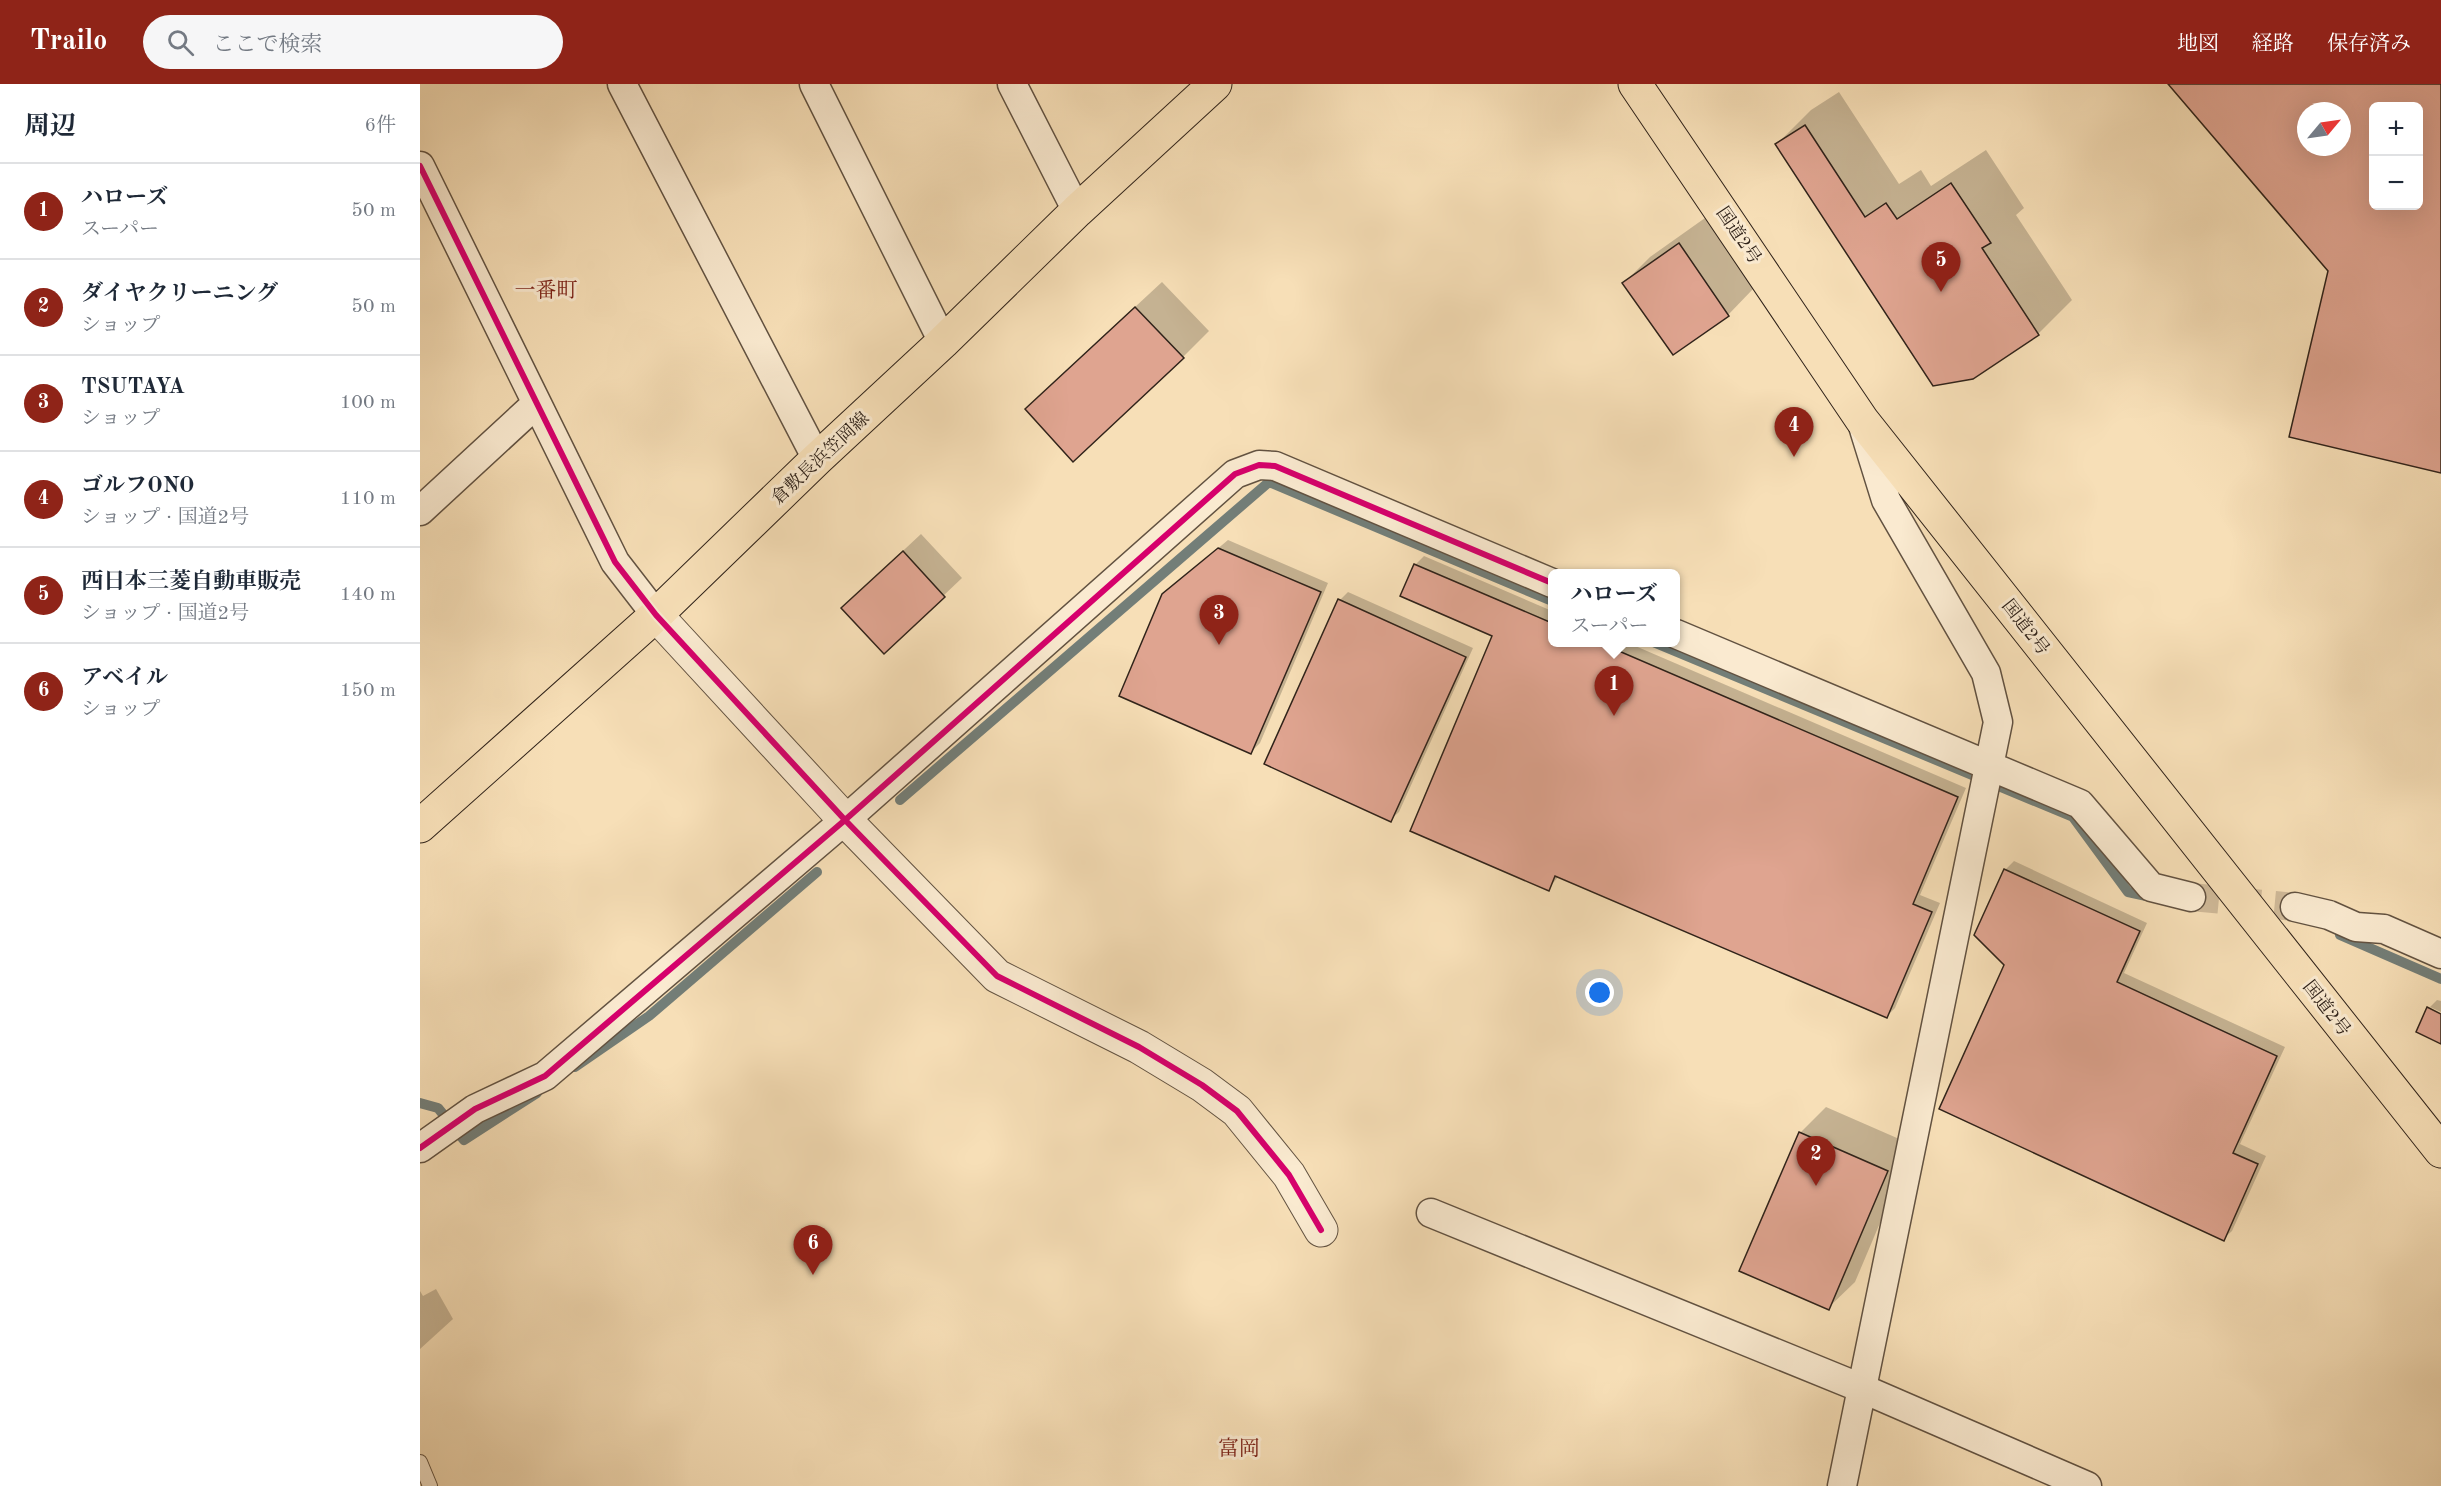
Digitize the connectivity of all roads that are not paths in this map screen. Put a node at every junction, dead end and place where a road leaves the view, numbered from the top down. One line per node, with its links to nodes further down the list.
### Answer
1 (622, 84): 11 (street)
2 (814, 84): 8 (street)
3 (1011, 84): 7 (street)
4 (1215, 84): 7 (main road, 倉敷長浜笠岡線)
5 (1635, 84): 10 (main road, 国道2号)
6 (420, 166): 9 (street)
7 (1077, 211): 8 (main road, 倉敷長浜笠岡線)
8 (943, 342): 11 (main road, 倉敷長浜笠岡線)
9 (536, 404): 12 (street); 14 (street)
10 (1862, 420): 16 (street); 23 (main road, 国道2号)
11 (817, 459): 14 (main road, 倉敷長浜笠岡線)
12 (420, 511)
13 (1548, 581): 17 (street)
14 (656, 615): 17 (street); 18 (main road, 倉敷長浜笠岡線)
15 (1680, 636): 16 (street)
16 (1986, 776): 19 (street); 26 (street)
17 (845, 820): 22 (street); 25 (street)
18 (420, 826)
19 (2191, 897)
20 (2295, 907): 21 (street)
21 (2441, 954)
22 (420, 1148)
23 (2441, 1151)
24 (1431, 1213): 26 (street)
25 (1321, 1230)
26 (1862, 1388): 29 (street); 30 (street)
27 (420, 1462): 28 (lane)
28 (430, 1486)
29 (1842, 1486)
30 (2087, 1486)

